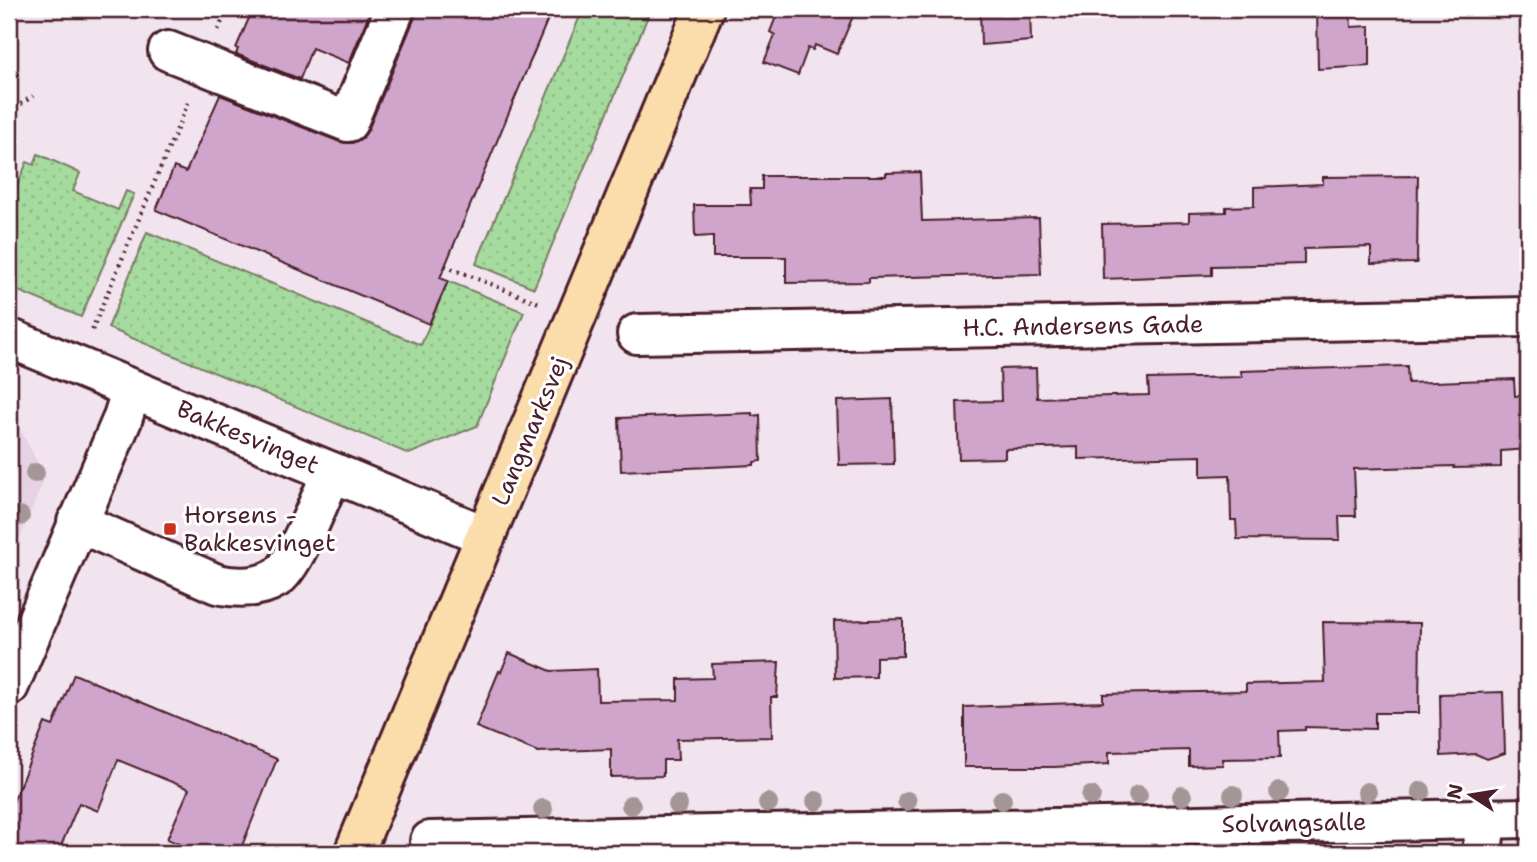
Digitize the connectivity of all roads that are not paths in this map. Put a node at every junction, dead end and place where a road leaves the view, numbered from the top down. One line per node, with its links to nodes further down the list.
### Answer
1 (395, 9): 3 (street)
2 (704, 9): 10 (main road, Langmarksvej)
3 (167, 51)
4 (1528, 317): 5 (street, H.C. Andersens Gade)
5 (637, 334)
6 (9, 338): 7 (street, Bakkesvinget)
7 (132, 389): 8 (street, Bakkesvinget); 9 (street)
8 (332, 472): 9 (street); 10 (street, Bakkesvinget)
9 (77, 522): 11 (street)
10 (486, 536): 15 (main road, Langmarksvej)
11 (9, 686)
12 (1528, 818): 13 (street, Solvangsalle)
13 (1484, 836): 14 (street, Solvangsalle)
14 (430, 841)
15 (354, 853)

